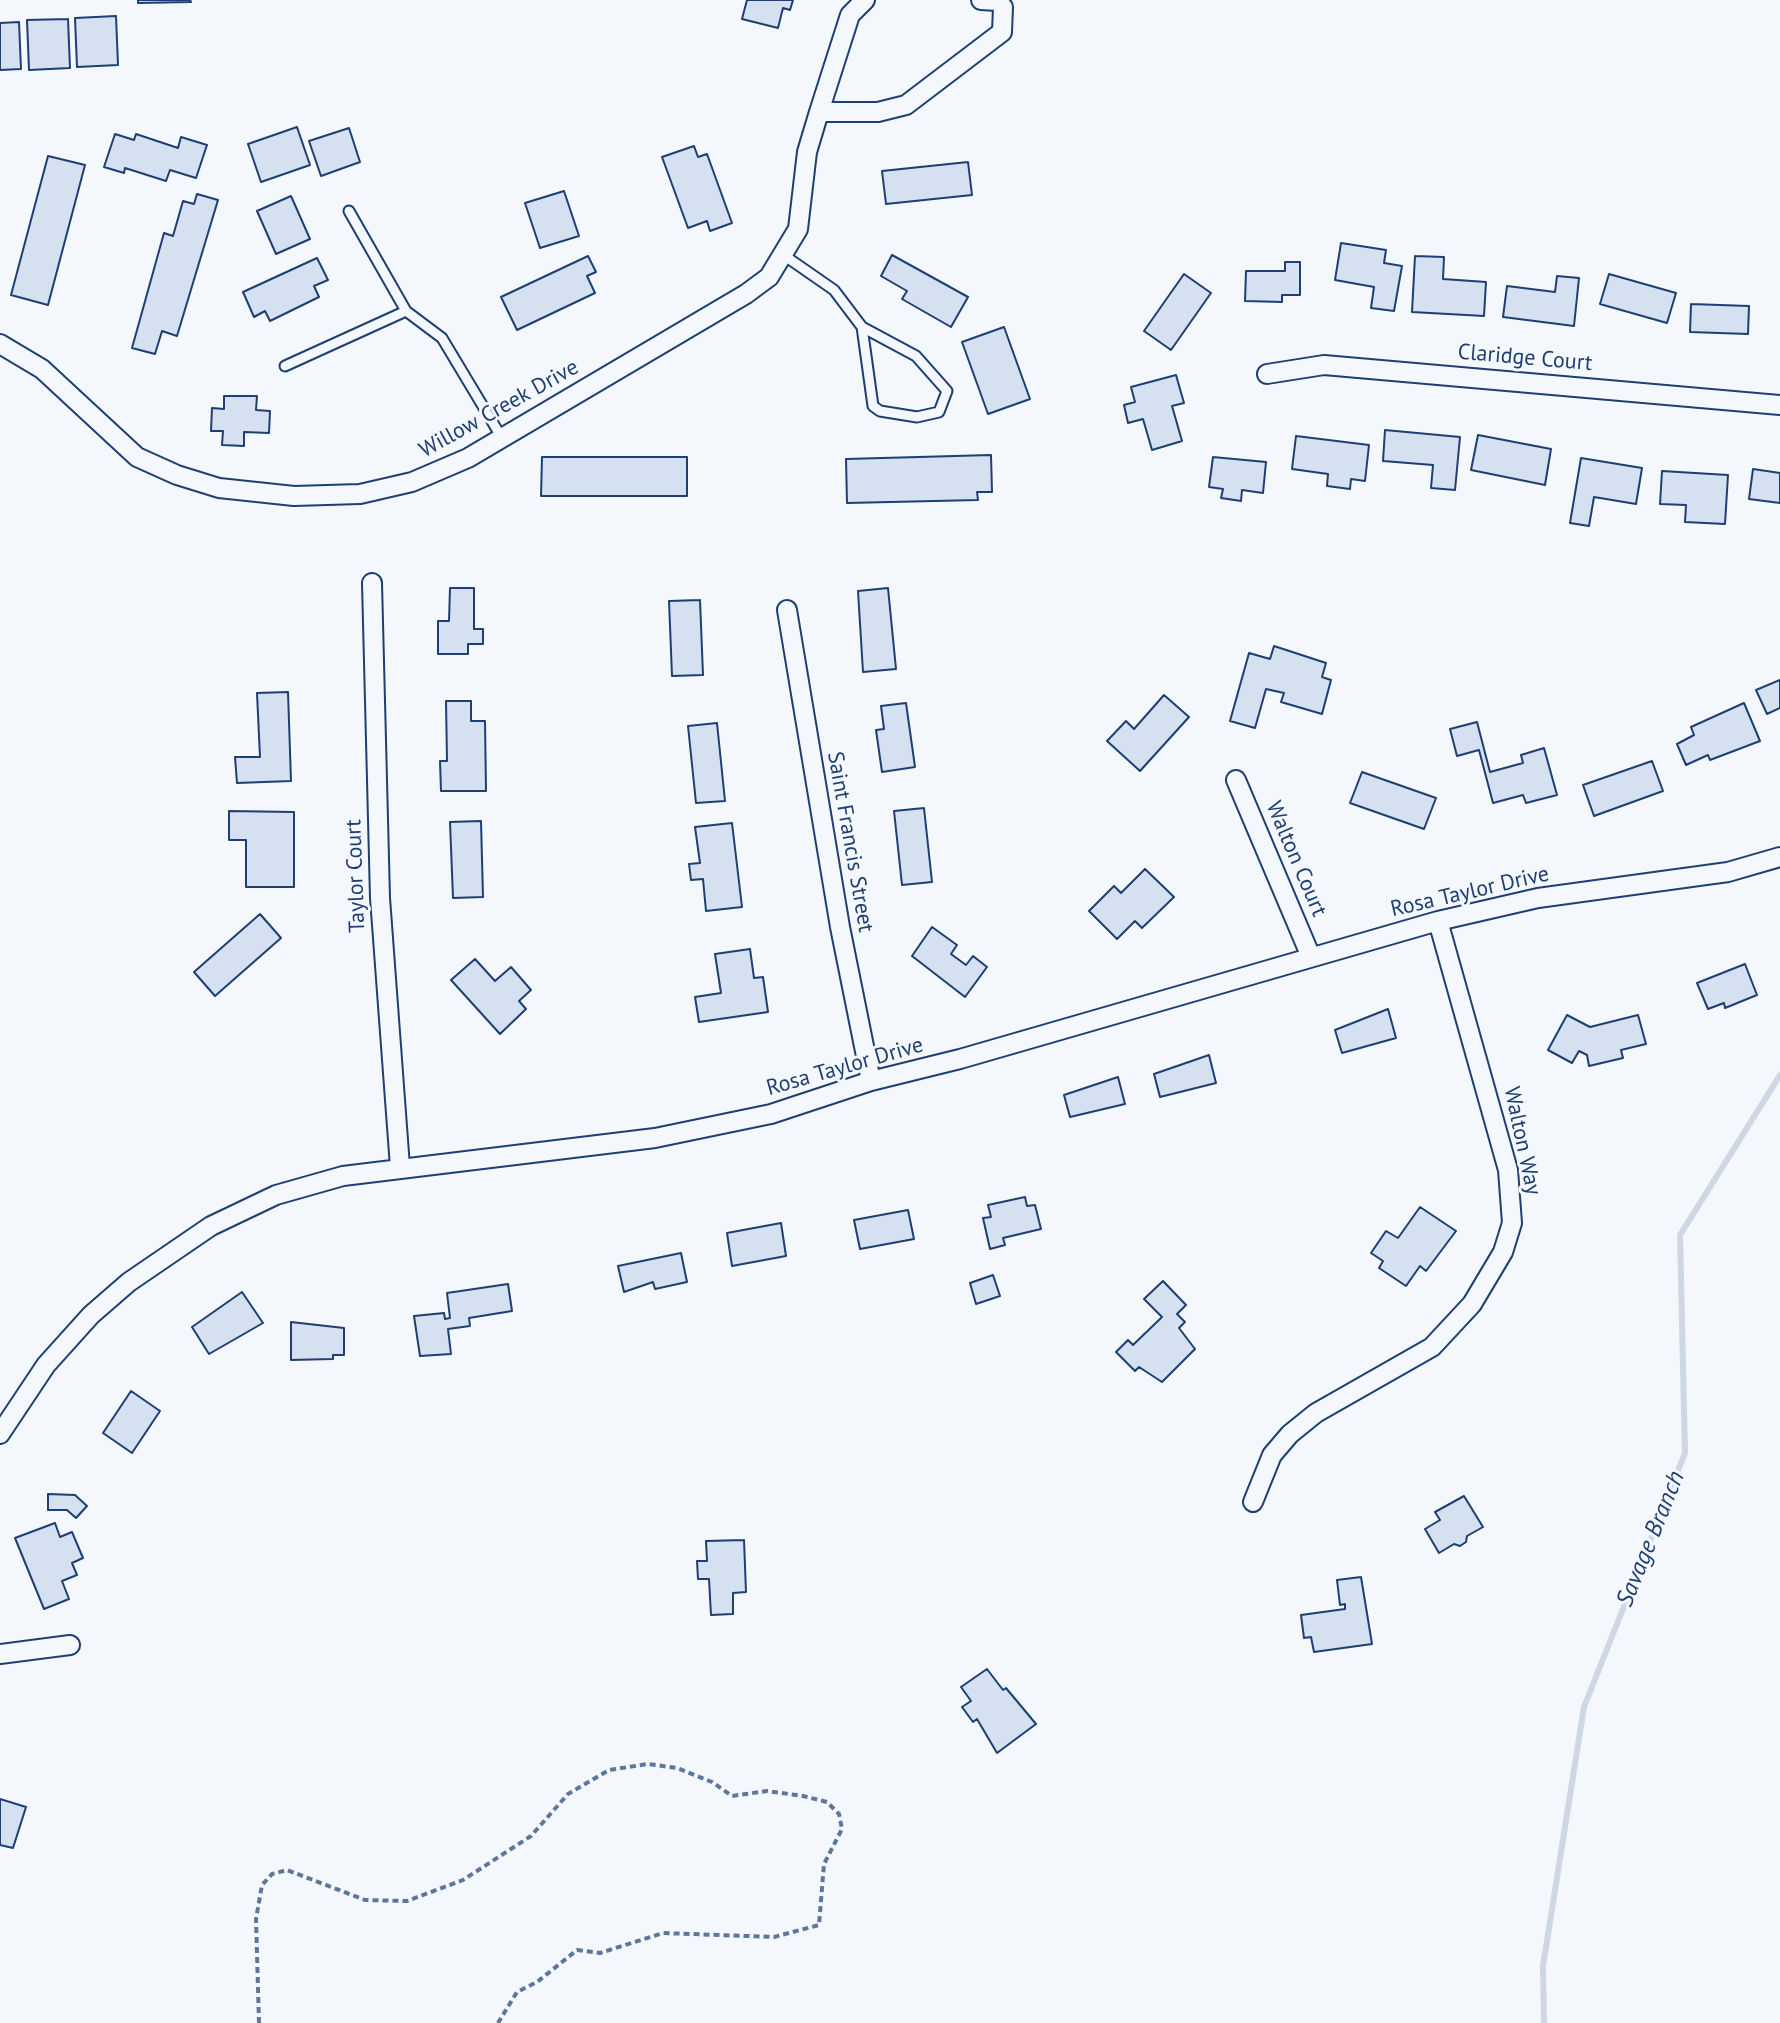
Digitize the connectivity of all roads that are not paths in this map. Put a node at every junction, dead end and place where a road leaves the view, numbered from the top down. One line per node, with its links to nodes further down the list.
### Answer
1 (865, 0): 3 (street, Willow Creek Drive)
2 (981, 0): 3 (street)
3 (819, 112): 5 (street, Willow Creek Drive)
4 (349, 211): 6 (lane)
5 (785, 256): 7 (lane); 12 (street, Willow Creek Drive)
6 (406, 311): 9 (lane); 12 (lane)
7 (862, 327): 7 (lane)
8 (0, 344): 12 (street, Willow Creek Drive)
9 (285, 366)
10 (1267, 374): 11 (street, Claridge Court)
11 (1780, 405)
12 (502, 438)
13 (372, 583): 20 (street, Taylor Court)
14 (787, 610): 19 (street, Saint Francis Street)
15 (1236, 780): 18 (street, Walton Court)
16 (1780, 857): 17 (street, Rosa Taylor Drive)
17 (1438, 921): 18 (street, Rosa Taylor Drive); 22 (street, Walton Way)
18 (1311, 957): 19 (street, Rosa Taylor Drive)
19 (871, 1081): 20 (street, Rosa Taylor Drive)
20 (400, 1167): 21 (street, Rosa Taylor Drive)
21 (0, 1434)
22 (1253, 1502)
23 (70, 1645): 24 (street)
24 (0, 1654)

